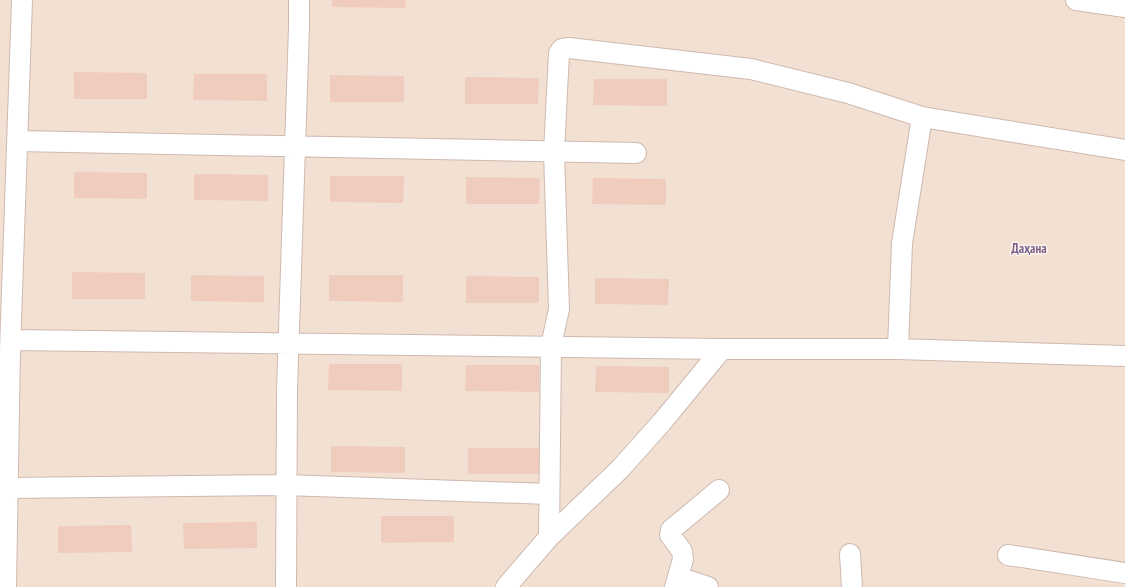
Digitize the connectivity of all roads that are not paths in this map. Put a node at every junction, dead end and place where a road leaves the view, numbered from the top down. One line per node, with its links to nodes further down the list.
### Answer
1 (22, 0): 6 (street)
2 (299, 0): 7 (street)
3 (1076, 0): 4 (street)
4 (1125, 7)
5 (922, 117): 8 (street); 9 (street); 15 (street)
6 (17, 141): 7 (street); 11 (street)
7 (295, 145): 9 (street); 12 (street)
8 (1125, 150)
9 (554, 152): 10 (street); 13 (street)
10 (636, 153)
11 (11, 340): 12 (street); 20 (street)
12 (288, 344): 13 (street); 17 (street)
13 (551, 346): 14 (street); 19 (street)
14 (722, 349): 15 (street); 21 (street)
15 (898, 349): 16 (street)
16 (1125, 356)
17 (285, 485): 19 (street); 20 (street); 27 (street)
18 (719, 490): 25 (street)
19 (549, 494): 21 (street)
20 (5, 496): 26 (street)
21 (549, 537): 28 (street)
22 (850, 554): 30 (street)
23 (1008, 555): 24 (street)
24 (1125, 573)
25 (676, 582): 29 (street)
26 (6, 587)
27 (286, 587)
28 (506, 587)
29 (708, 587)
30 (852, 587)

